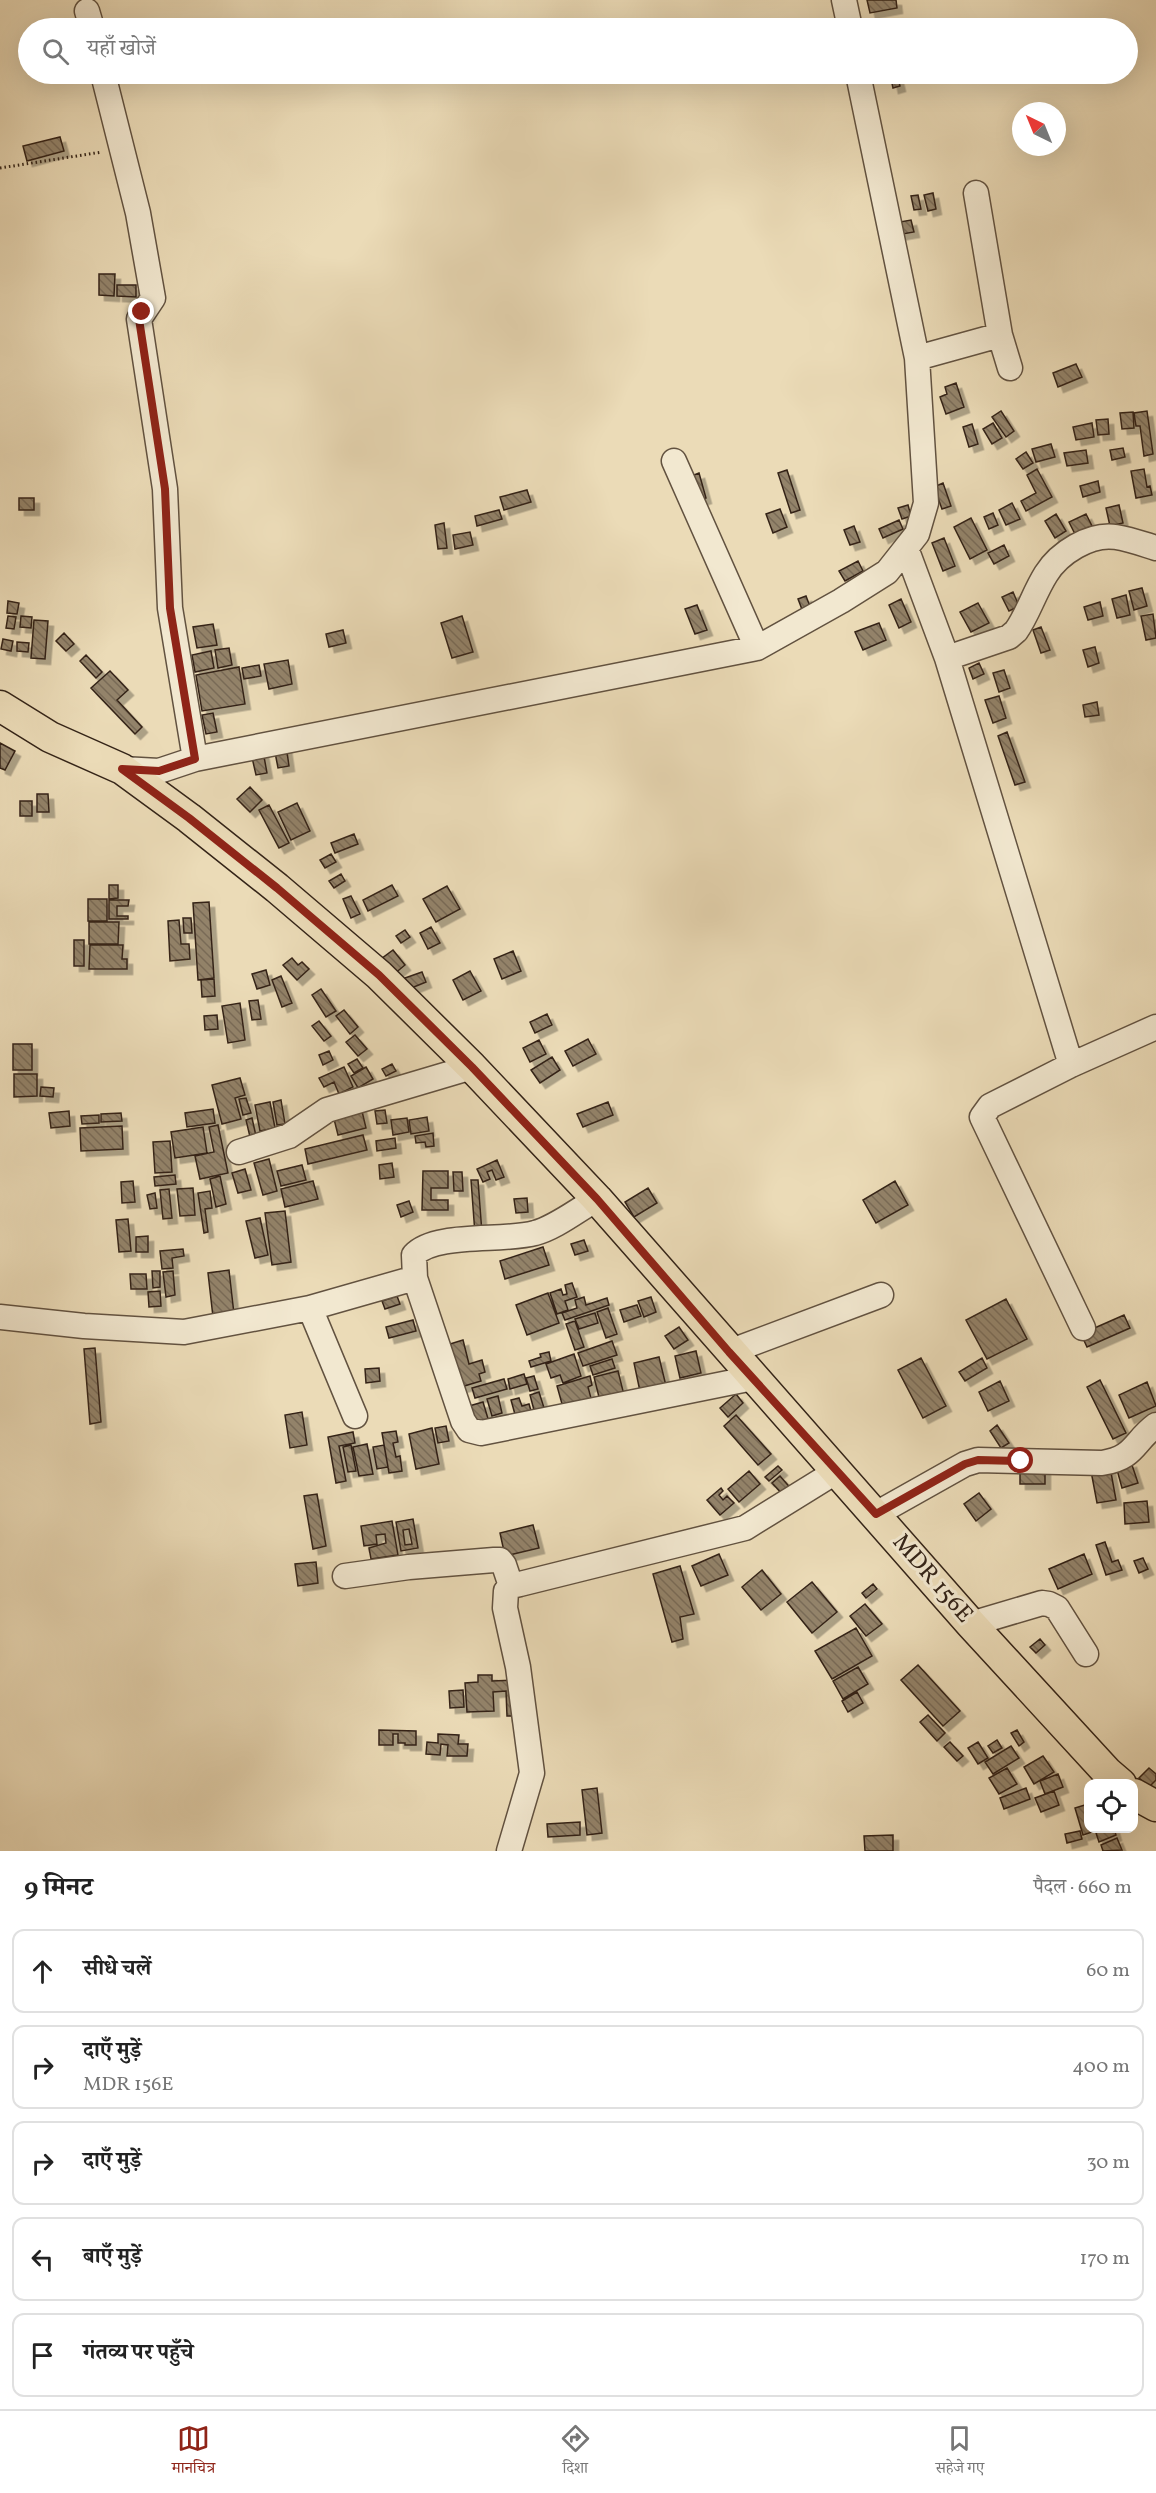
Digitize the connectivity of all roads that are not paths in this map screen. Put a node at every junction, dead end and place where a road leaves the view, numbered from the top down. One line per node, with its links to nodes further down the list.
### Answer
1 (844, 0): 2 (street)
2 (848, 18)
3 (106, 84): 15 (street)
4 (860, 84): 7 (street)
5 (976, 192): 6 (street)
6 (1000, 335): 7 (street); 8 (street)
7 (917, 358): 11 (street)
8 (1010, 368)
9 (674, 461): 12 (street)
10 (1156, 548): 13 (street)
11 (906, 549): 12 (street); 13 (street)
12 (757, 648): 15 (street)
13 (947, 658): 18 (street)
14 (0, 706): 16 (main road, MDR 156E)
15 (195, 759): 16 (street)
16 (122, 769): 19 (main road, MDR 156E)
17 (1156, 1028): 18 (street)
18 (1071, 1065): 26 (street)
19 (472, 1067): 20 (street); 21 (main road, MDR 156E)
20 (239, 1152)
21 (597, 1199): 22 (street); 27 (main road, MDR 156E)
22 (415, 1278): 24 (street); 28 (street)
23 (881, 1295): 27 (street)
24 (310, 1308): 25 (street); 29 (street)
25 (0, 1317)
26 (1083, 1328)
27 (729, 1352): 28 (main road, MDR 156E)
28 (753, 1378): 31 (main road, MDR 156E)
29 (355, 1416)
30 (1156, 1425): 32 (street)
31 (837, 1471): 32 (main road, MDR 156E); 34 (street)
32 (876, 1514): 35 (main road, MDR 156E)
33 (345, 1576): 34 (street)
34 (511, 1586): 38 (street)
35 (971, 1624): 36 (street); 37 (main road, MDR 156E)
36 (1086, 1654)
37 (1141, 1793)
38 (509, 1851)

